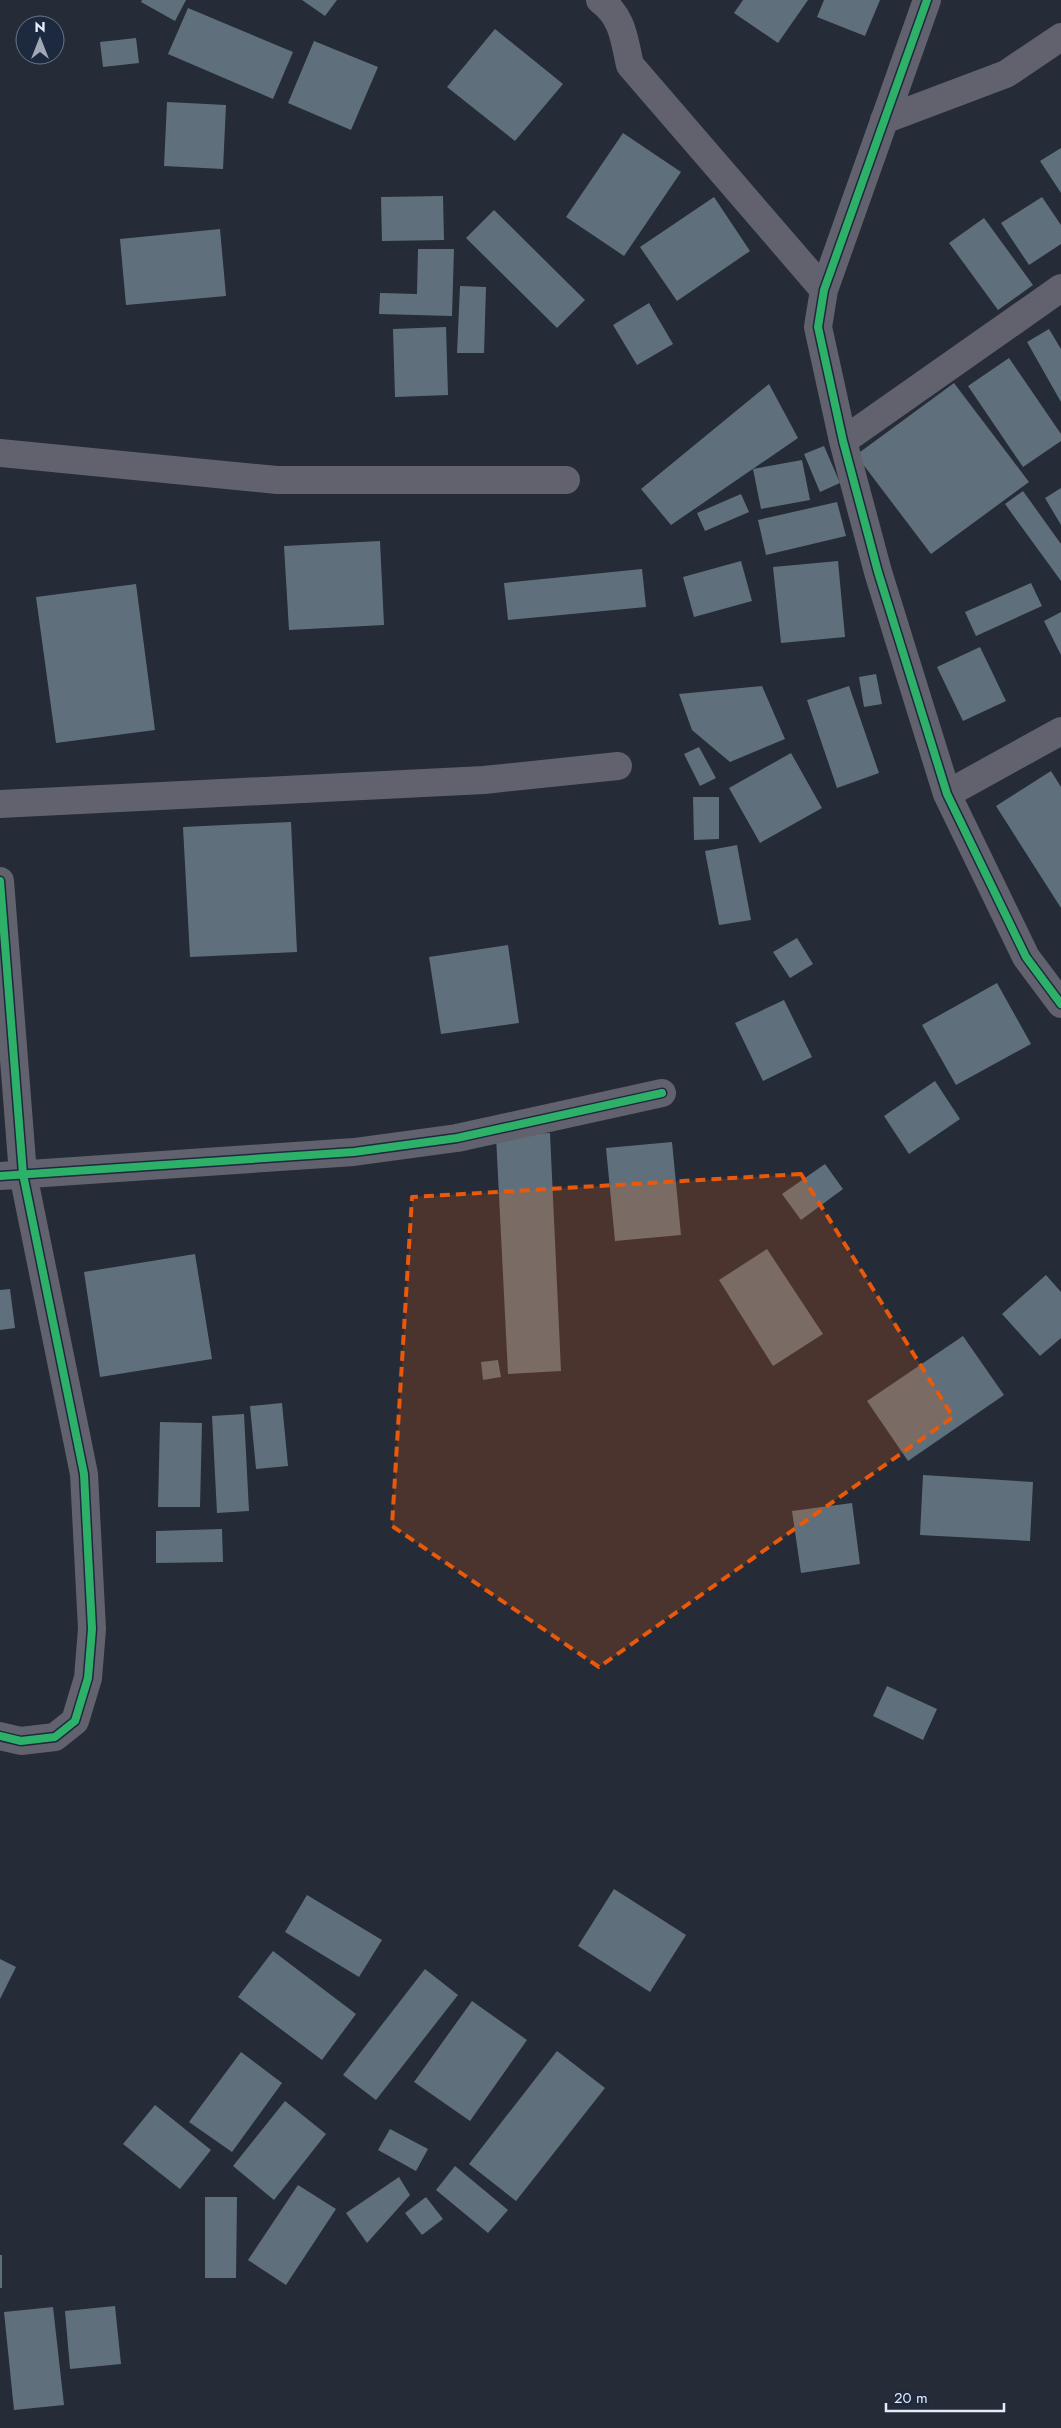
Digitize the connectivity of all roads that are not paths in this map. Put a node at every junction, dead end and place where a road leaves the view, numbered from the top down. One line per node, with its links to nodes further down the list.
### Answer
1 (600, 0): 6 (street)
2 (927, 0): 4 (street)
3 (1061, 37): 4 (street)
4 (884, 120): 6 (street)
5 (1061, 288): 7 (street)
6 (824, 290): 7 (street)
7 (842, 441): 12 (street)
8 (0, 453): 9 (street)
9 (566, 480)
10 (1061, 731): 12 (street)
11 (618, 766): 13 (street)
12 (947, 794): 15 (street)
13 (0, 804)
14 (0, 881): 17 (street)
15 (1061, 1004)
16 (662, 1093): 17 (street)
17 (11, 1175): 18 (street)
18 (0, 1736)

